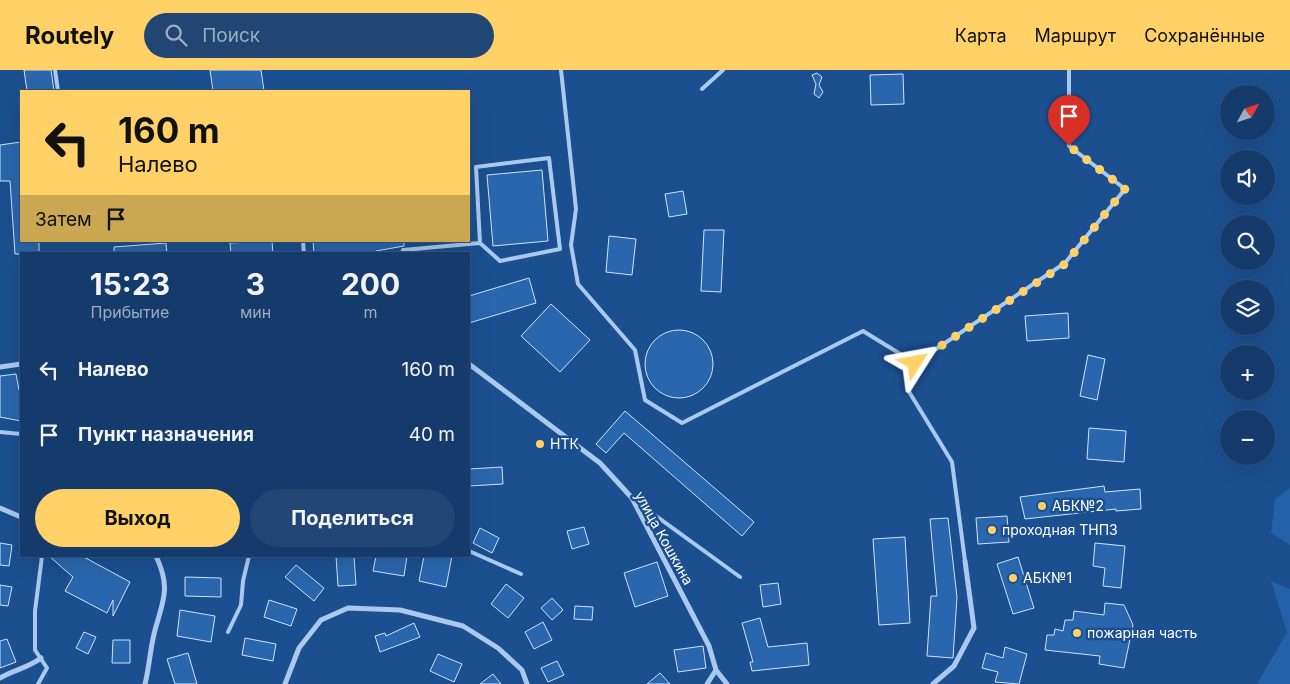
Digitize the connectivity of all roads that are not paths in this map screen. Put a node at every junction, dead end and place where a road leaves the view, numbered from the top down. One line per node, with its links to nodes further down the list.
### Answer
1 (55, 70): 6 (lane)
2 (561, 70): 9 (lane)
3 (723, 70): 5 (lane)
4 (1070, 70): 9 (lane)
5 (702, 89)
6 (58, 90)
7 (480, 243): 7 (lane); 8 (lane)
8 (402, 252)
9 (915, 363): 22 (lane)
10 (20, 364): 12 (street)
11 (470, 365): 15 (street, улица Кошкина)
12 (0, 367)
13 (0, 432): 14 (lane)
14 (20, 434)
15 (632, 498): 24 (lane); 27 (street, улица Кошкина)
16 (0, 508): 17 (street)
17 (20, 517)
18 (470, 551): 23 (lane)
19 (42, 557): 26 (lane)
20 (156, 557): 30 (street)
21 (248, 557): 25 (lane)
22 (965, 560): 35 (street)
23 (521, 574)
24 (740, 577)
25 (228, 632)
26 (41, 658): 28 (street); 29 (lane)
27 (716, 670): 33 (street); 34 (street)
28 (0, 678)
29 (38, 684)
30 (145, 684)
31 (285, 684): 32 (street)
32 (527, 684)
33 (706, 684)
34 (727, 684)
35 (933, 684)

